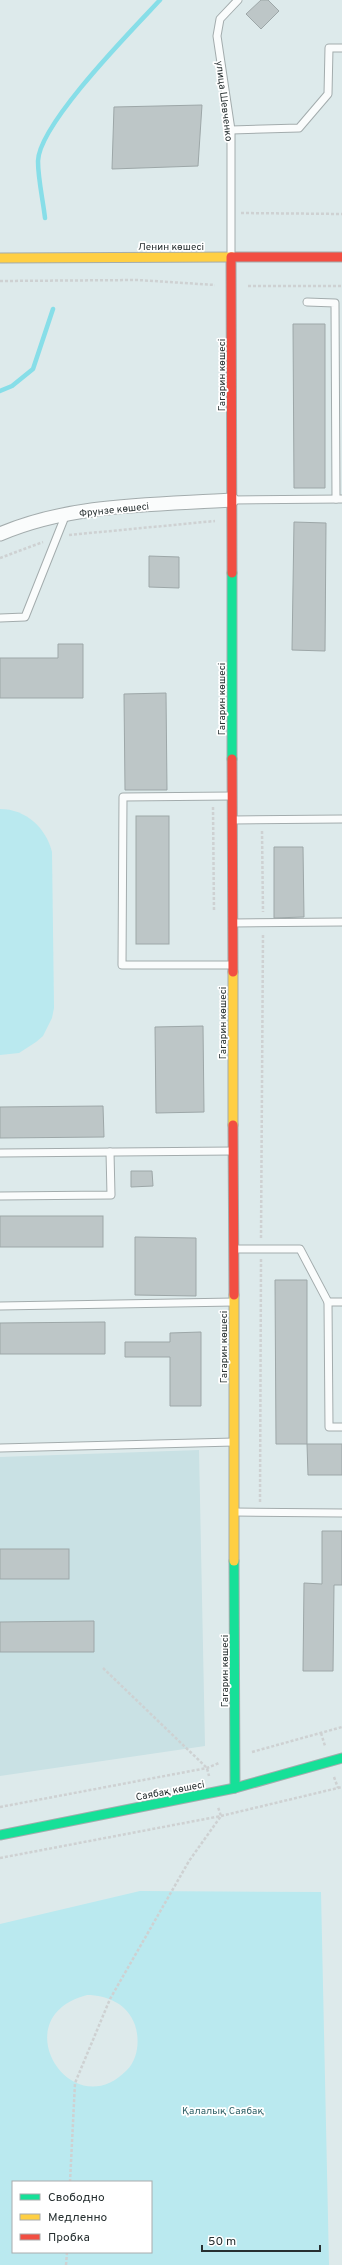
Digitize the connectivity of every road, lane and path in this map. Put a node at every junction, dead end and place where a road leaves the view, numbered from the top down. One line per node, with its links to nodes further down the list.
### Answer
1 (238, 0): 3 (lane, улица Шевченко)
2 (342, 48): 3 (lane)
3 (231, 130): 4 (lane, улица Шевченко)
4 (231, 213): 5 (path); 6 (lane, улица Шевченко)
5 (342, 214)
6 (231, 257): 7 (street, Ленин көшесі); 8 (street, Ленин көшесі); 10 (street, Гагарин көшесі)
7 (342, 257)
8 (0, 258)
9 (0, 281): 10 (path)
10 (231, 286): 11 (path); 14 (street, Гагарин көшесі)
11 (342, 286)
12 (307, 302): 13 (lane)
13 (339, 499): 14 (lane)
14 (232, 500): 15 (street, Фрунзе көшесі); 16 (street, Гагарин көшесі)
15 (66, 514): 17 (street, Фрунзе көшесі); 18 (lane)
16 (232, 520): 18 (path); 21 (street, Гагарин көшесі)
17 (0, 534)
18 (56, 537): 19 (path); 20 (lane)
19 (0, 558)
20 (0, 618)
21 (232, 796): 23 (street, Гагарин көшесі); 28 (lane)
22 (342, 819): 24 (lane)
23 (233, 820): 24 (lane); 27 (street, Гагарин көшесі)
24 (262, 820): 25 (path)
25 (263, 922): 26 (lane); 27 (lane); 34 (path)
26 (342, 922)
27 (233, 923): 28 (street, Гагарин көшесі)
28 (233, 965): 29 (street, Гагарин көшесі)
29 (233, 1151): 30 (lane); 33 (street, Гагарин көшесі)
30 (110, 1152): 31 (lane); 32 (lane)
31 (0, 1153)
32 (0, 1196)
33 (234, 1249): 34 (lane); 35 (street, Гагарин көшесі)
34 (261, 1249): 36 (lane); 43 (path)
35 (234, 1302): 38 (lane); 40 (street, Гагарин көшесі)
36 (328, 1302): 37 (lane); 39 (lane)
37 (342, 1302)
38 (0, 1306)
39 (342, 1427)
40 (234, 1442): 41 (lane); 42 (street, Гагарин көшесі)
41 (0, 1448)
42 (234, 1512): 43 (lane); 47 (street, Гагарин көшесі)
43 (260, 1512): 44 (lane)
44 (342, 1513)
45 (103, 1668): 49 (path)
46 (342, 1727): 47 (path)
47 (235, 1757): 49 (path); 51 (street, Гагарин көшесі)
48 (342, 1758): 51 (street, Саябақ көшесі)
49 (207, 1768): 52 (path); 53 (path)
50 (342, 1787): 54 (path)
51 (235, 1788): 52 (street, Саябақ көшесі)
52 (214, 1792): 54 (path); 55 (street, Саябақ көшесі)
53 (0, 1807)
54 (221, 1816): 56 (path); 57 (path)
55 (0, 1835)
56 (0, 1858)
57 (70, 2181)
58 (66, 2253): 59 (path)
59 (66, 2265)

